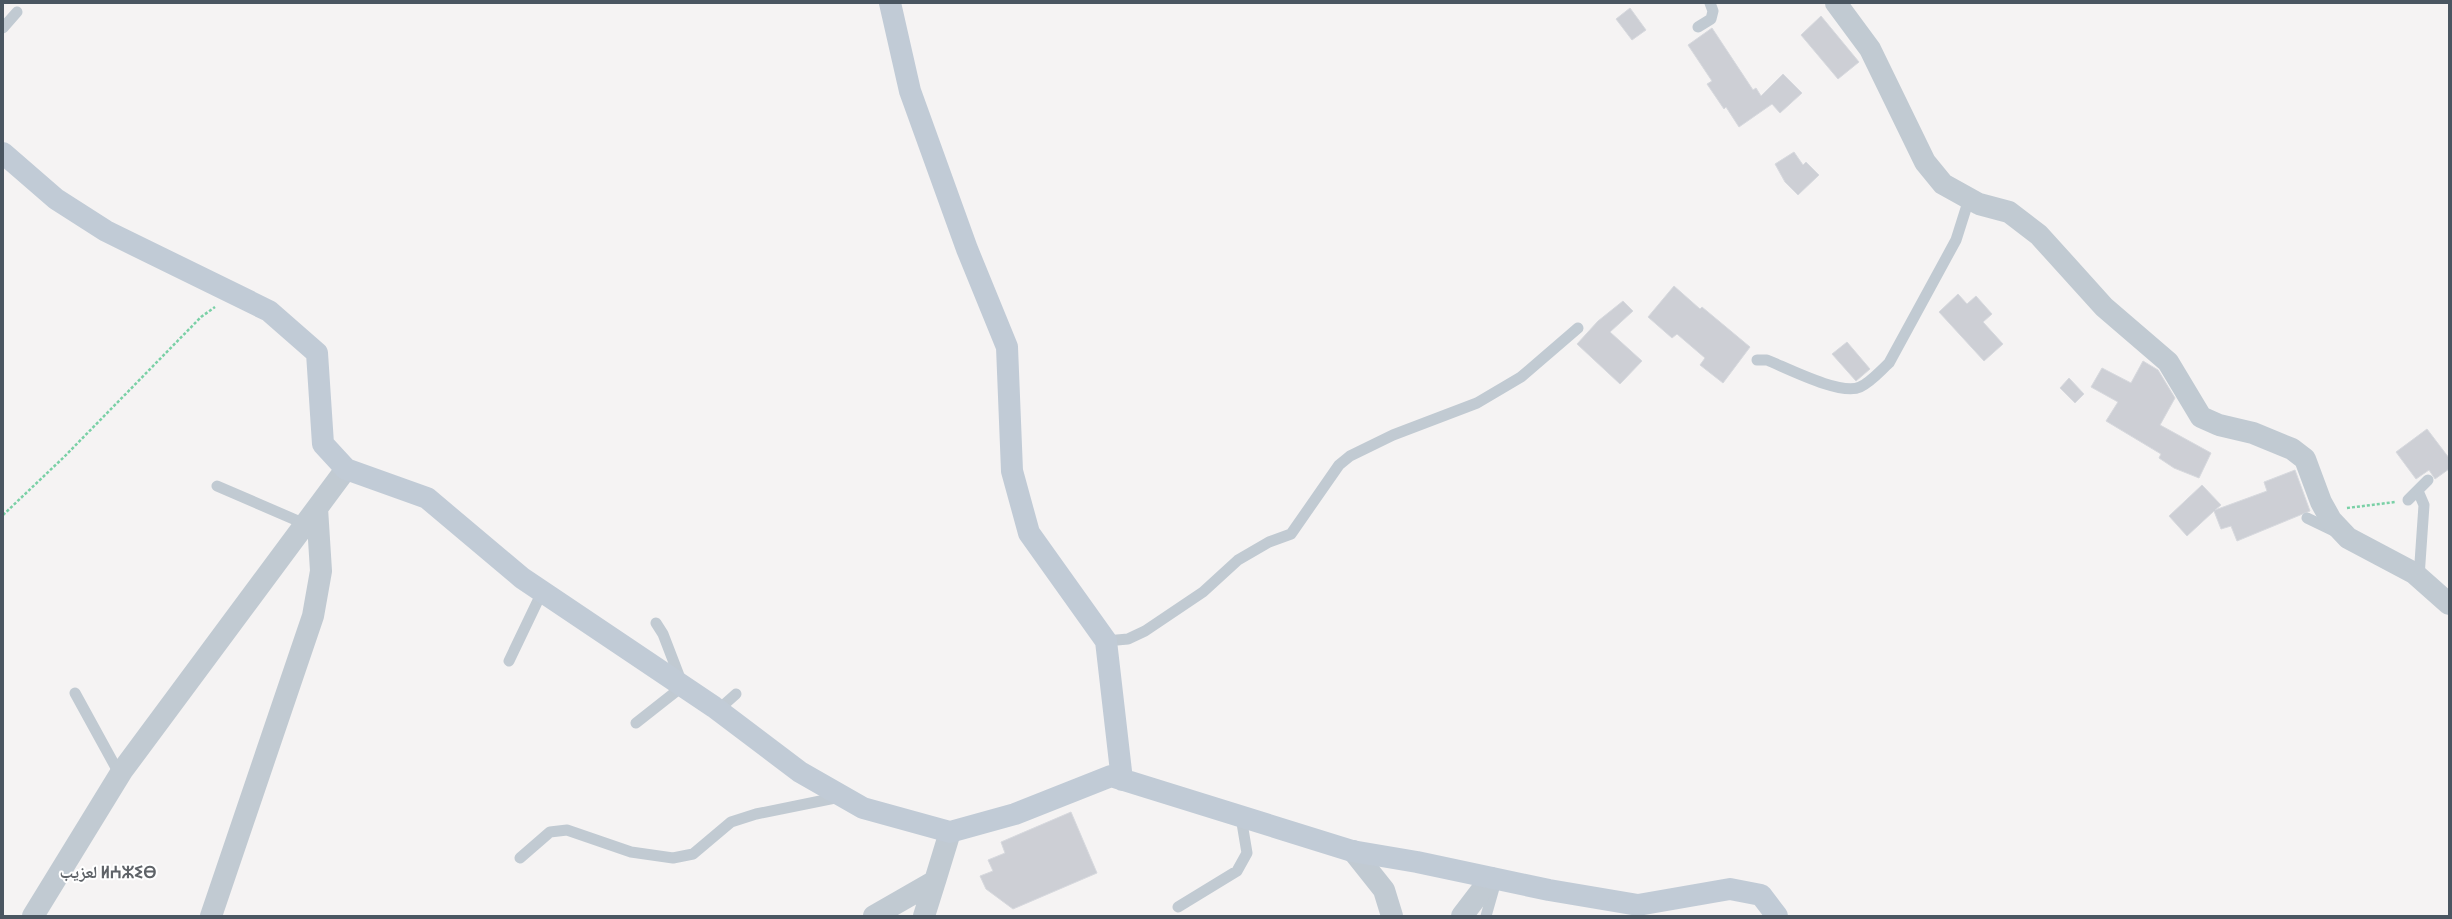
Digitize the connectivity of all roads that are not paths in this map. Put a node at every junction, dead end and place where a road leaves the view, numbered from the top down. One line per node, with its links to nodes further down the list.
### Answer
1 (890, 3): 21 (street)
2 (1710, 3): 5 (lane)
3 (1836, 3): 8 (street)
4 (17, 12): 6 (lane)
5 (1698, 27)
6 (3, 28)
7 (3, 152): 11 (street)
8 (1969, 199): 10 (lane); 17 (street)
9 (1578, 328): 21 (lane)
10 (1757, 360)
11 (346, 468): 16 (street); 18 (street)
12 (2428, 480): 14 (lane)
13 (217, 486): 16 (lane)
14 (2418, 491): 15 (lane); 17 (lane)
15 (2408, 500)
16 (311, 516): 28 (street); 39 (street)
17 (2419, 577): 19 (street)
18 (542, 592): 22 (lane); 23 (street)
19 (2449, 604)
20 (656, 623): 23 (lane)
21 (1106, 641): 29 (street)
22 (509, 661)
23 (682, 686): 26 (street); 27 (lane)
24 (75, 693): 28 (lane)
25 (736, 694): 26 (lane)
26 (718, 710): 30 (street)
27 (636, 723)
28 (120, 775): 38 (street)
29 (1122, 780): 31 (street); 32 (street)
30 (843, 796): 32 (street); 34 (lane)
31 (1241, 816): 33 (street); 37 (lane)
32 (950, 832): 36 (street)
33 (1353, 851): 35 (street); 42 (street)
34 (520, 858)
35 (1494, 878): 43 (street); 44 (lane); 45 (street)
36 (935, 881): 40 (street); 41 (street)
37 (1178, 907)
38 (33, 916)
39 (211, 916)
40 (874, 916)
41 (924, 916)
42 (1392, 916)
43 (1462, 916)
44 (1486, 916)
45 (1777, 916)

